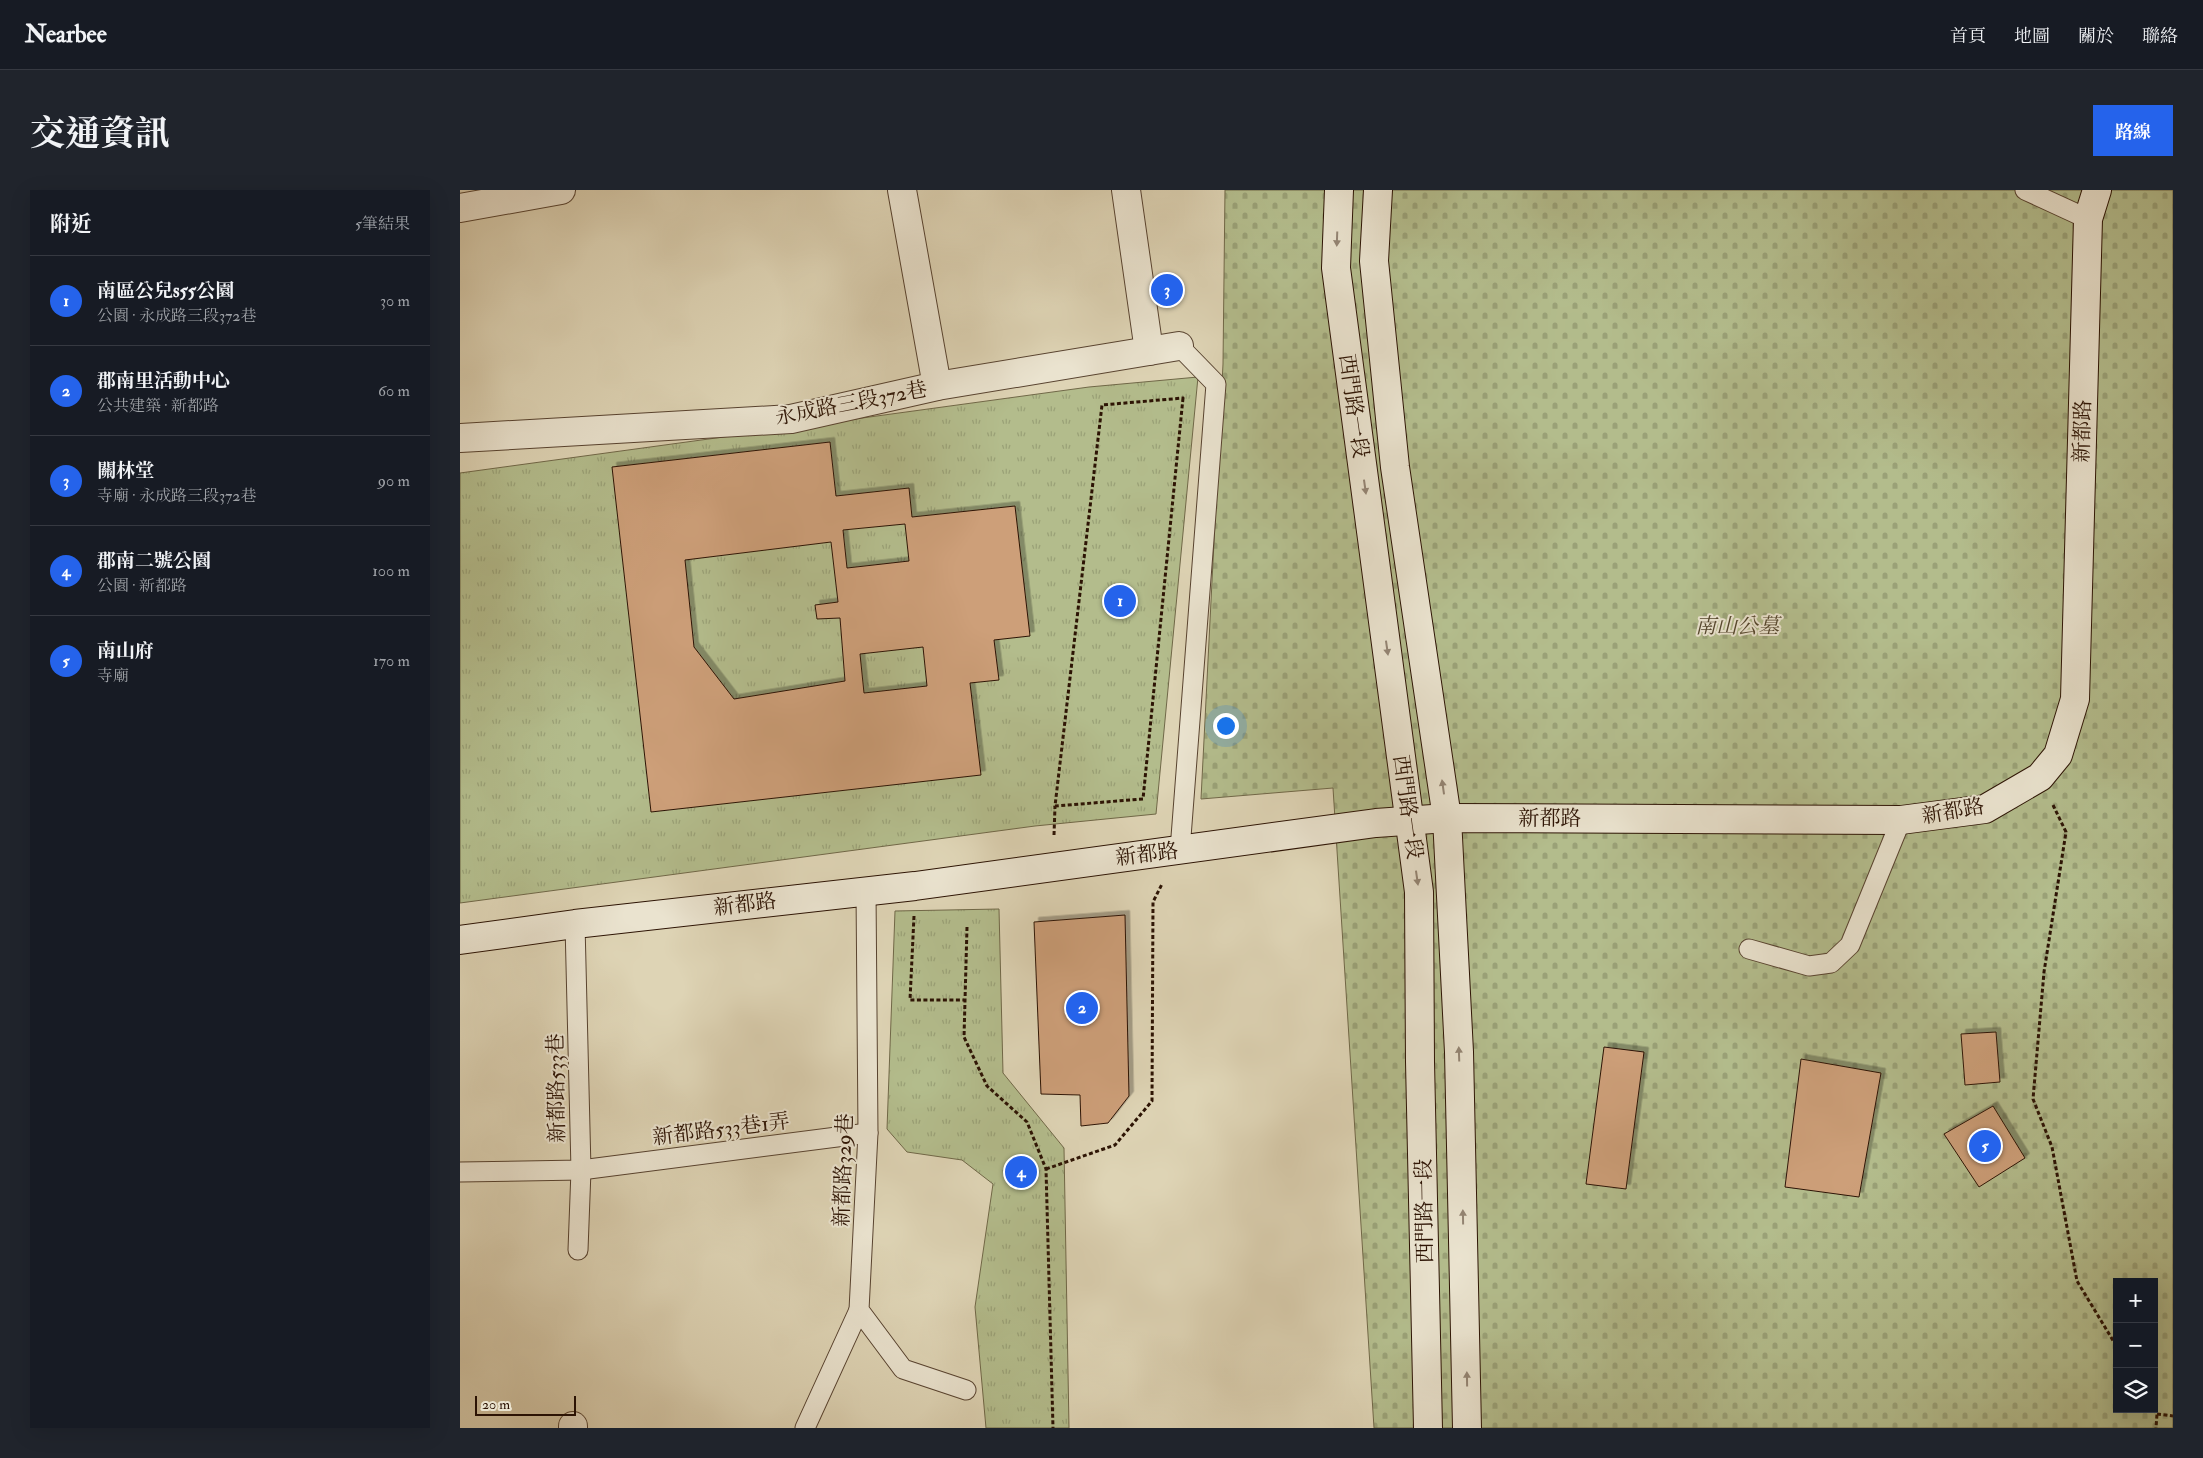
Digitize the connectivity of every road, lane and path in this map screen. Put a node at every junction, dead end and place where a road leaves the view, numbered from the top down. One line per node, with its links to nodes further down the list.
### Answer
1 (561, 190): 8 (street)
2 (902, 190): 12 (street)
3 (1126, 190): 11 (street)
4 (1339, 190): 17 (street, 西門路一段, one-way to 17)
5 (1378, 190): 16 (street, 西門路一段, one-way to 5)
6 (2025, 190): 9 (lane)
7 (2097, 190): 9 (street, 新都路)
8 (460, 208)
9 (2088, 218): 15 (street, 新都路)
10 (1179, 346): 11 (street, 永成路三段372巷); 19 (lane)
11 (1149, 351): 12 (street, 永成路三段372巷)
12 (937, 386): 14 (street, 永成路三段372巷)
13 (1102, 405): 13 (path)
14 (460, 438)
15 (2040, 777): 18 (street, 新都路); 33 (path)
16 (1447, 818): 17 (street, 新都路); 18 (street, 新都路); 40 (street, 西門路一段, one-way to 16)
17 (1409, 820): 19 (street, 新都路); 39 (street, 西門路一段, one-way to 39)
18 (1901, 820): 25 (lane)
19 (1180, 850): 20 (street, 新都路); 28 (path)
20 (915, 886): 21 (street, 新都路); 26 (path)
21 (866, 890): 22 (street, 新都路); 27 (lane, 新都路329巷)
22 (575, 924): 24 (street, 新都路); 29 (lane, 新都路533巷)
23 (966, 927): 26 (path)
24 (460, 940)
25 (1749, 948)
26 (964, 1000): 28 (path)
27 (868, 1133): 29 (lane, 新都路533巷1弄); 32 (lane, 新都路329巷)
28 (1046, 1169): 38 (path)
29 (581, 1170): 30 (lane, 新都路533巷1弄); 31 (lane, 新都路533巷)
30 (460, 1172)
31 (578, 1250)
32 (859, 1310): 34 (lane); 37 (lane)
33 (2113, 1340)
34 (966, 1390)
35 (2157, 1414): 36 (path); 41 (path)
36 (2173, 1416)
37 (805, 1428)
38 (1053, 1428)
39 (1428, 1428)
40 (1467, 1428)
41 (2156, 1428)

